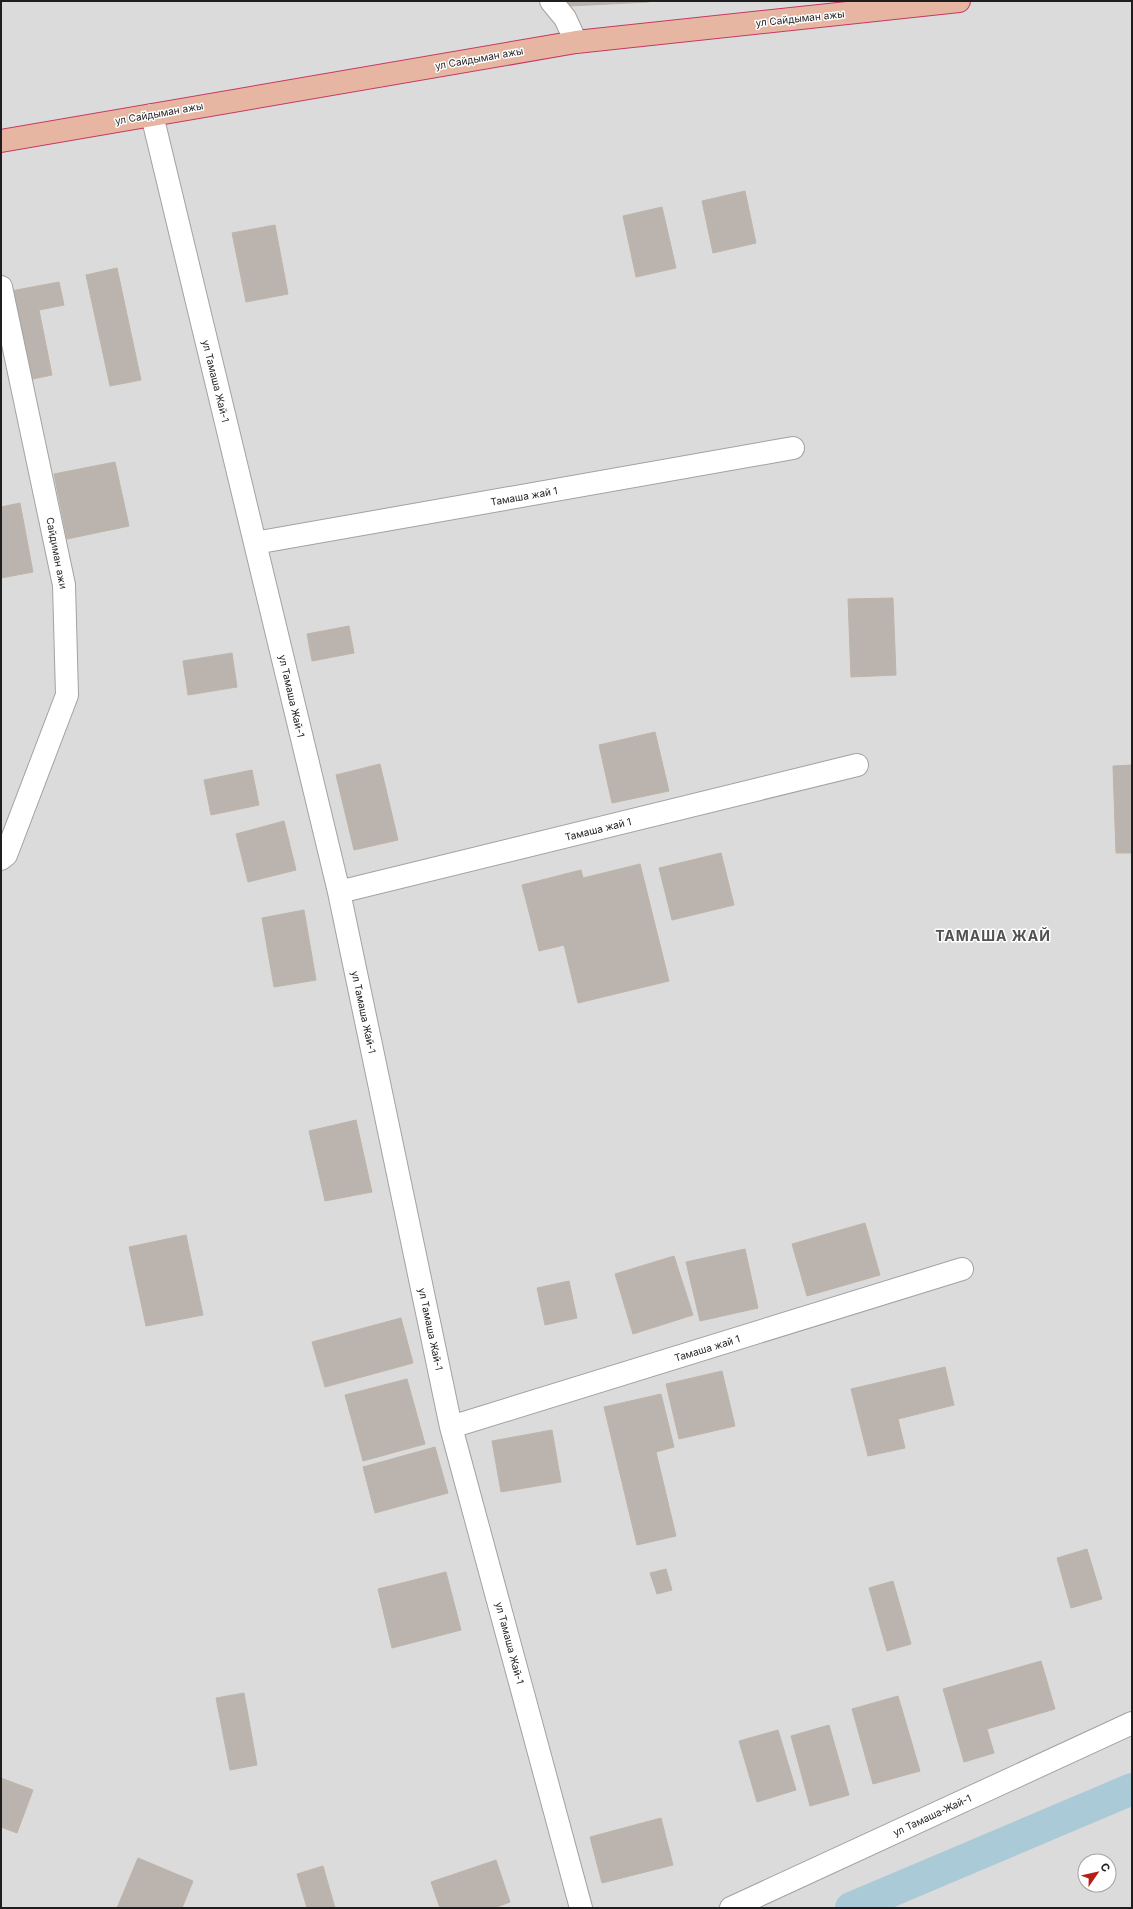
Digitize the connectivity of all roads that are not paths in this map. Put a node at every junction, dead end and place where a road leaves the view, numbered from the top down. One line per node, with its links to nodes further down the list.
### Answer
1 (551, 1): 3 (street)
2 (960, 1): 3 (highway, ул Сайдыман ажы)
3 (576, 42): 4 (highway, ул Сайдыман ажы)
4 (152, 115): 5 (highway, ул Сайдыман ажы); 8 (street, ул Тамаша Жай-1)
5 (1, 141)
6 (1, 287): 10 (street, Сайдиман ажи)
7 (793, 448): 8 (street, Тамаша жай 1)
8 (255, 543): 11 (street, ул Тамаша Жай-1)
9 (857, 765): 11 (street, Тамаша жай 1)
10 (1, 859)
11 (339, 892): 13 (street, ул Тамаша Жай-1)
12 (962, 1269): 13 (street, Тамаша жай 1)
13 (452, 1427): 15 (street, ул Тамаша Жай-1)
14 (1132, 1723): 16 (street, ул Тамаша-Жай-1)
15 (581, 1908)
16 (731, 1908)

